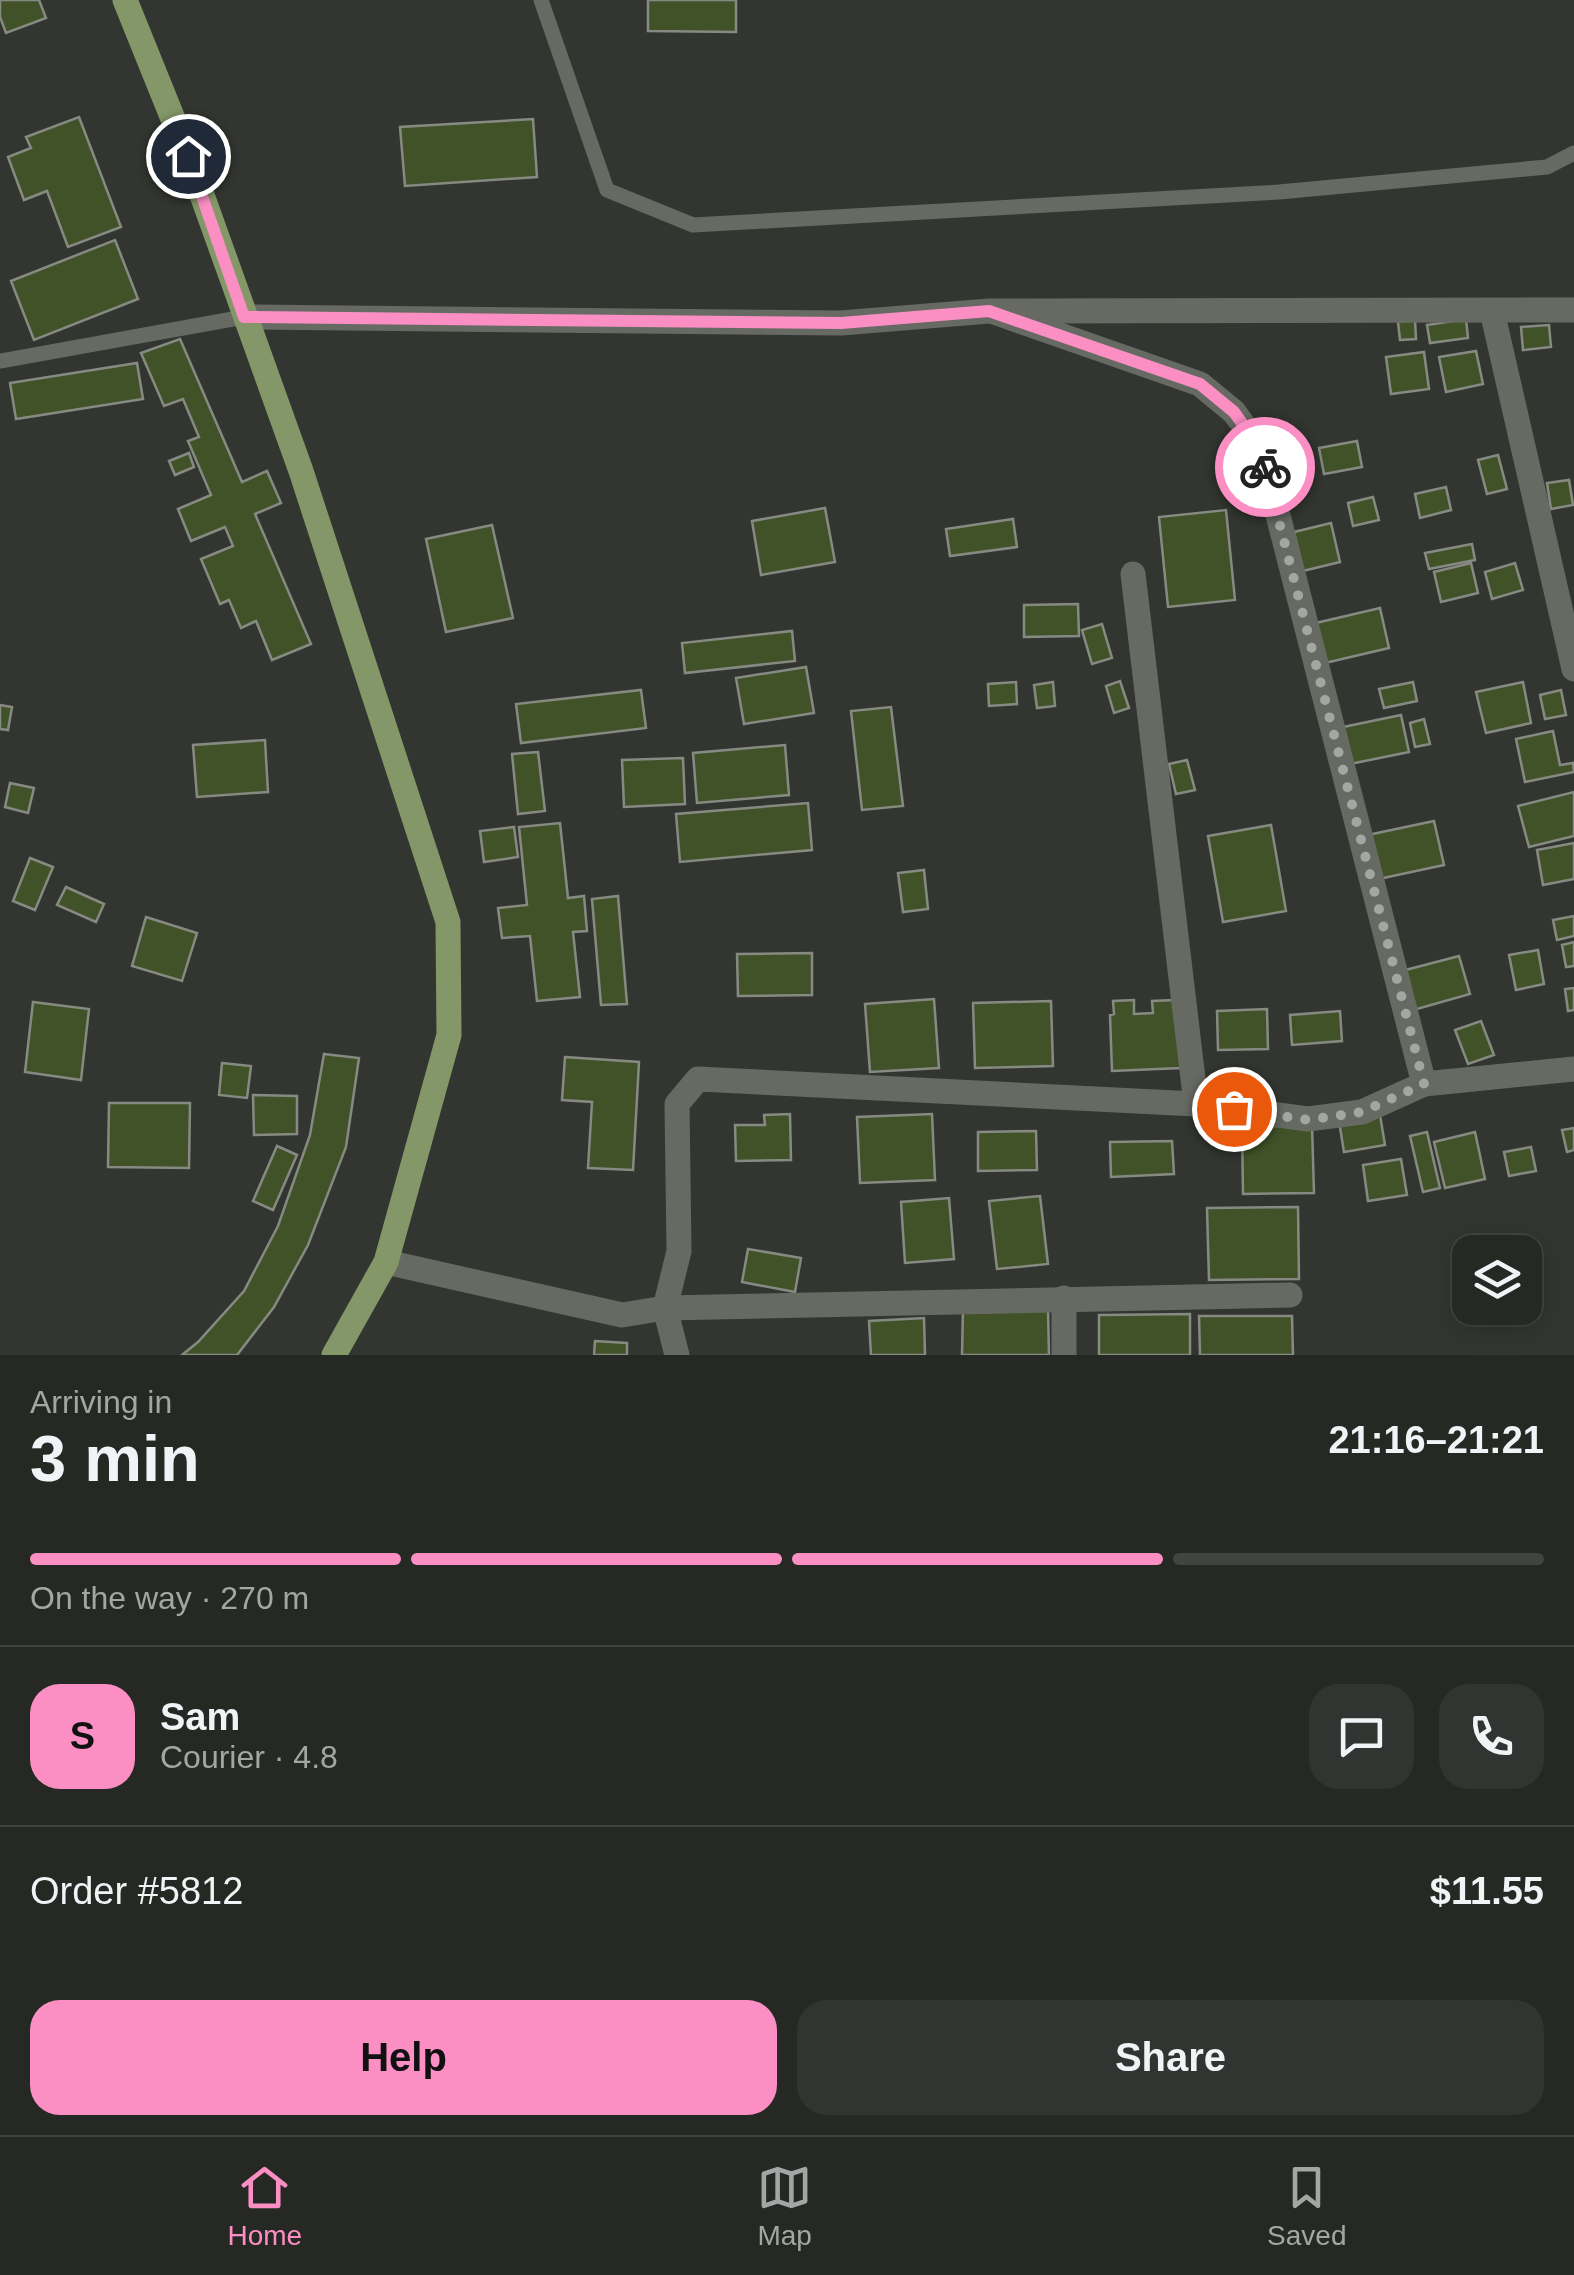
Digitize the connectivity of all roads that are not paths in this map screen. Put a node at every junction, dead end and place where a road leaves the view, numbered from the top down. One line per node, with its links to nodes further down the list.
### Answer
1 (125, 0): 7 (main road)
2 (541, 0): 3 (lane)
3 (1574, 153)
4 (1574, 310): 6 (street)
5 (989, 311): 6 (street); 7 (street); 12 (street)
6 (1492, 311): 10 (street)
7 (244, 317): 8 (lane); 14 (main road)
8 (0, 361)
9 (1133, 574): 13 (street)
10 (1574, 668)
11 (1574, 1068): 12 (street)
12 (1424, 1084): 13 (street)
13 (1196, 1104): 17 (street)
14 (386, 1262): 17 (street); 18 (main road)
15 (1290, 1296): 16 (street)
16 (1064, 1298): 17 (street); 20 (street)
17 (665, 1308): 19 (street)
18 (334, 1355)
19 (677, 1355)
20 (1064, 1355)

